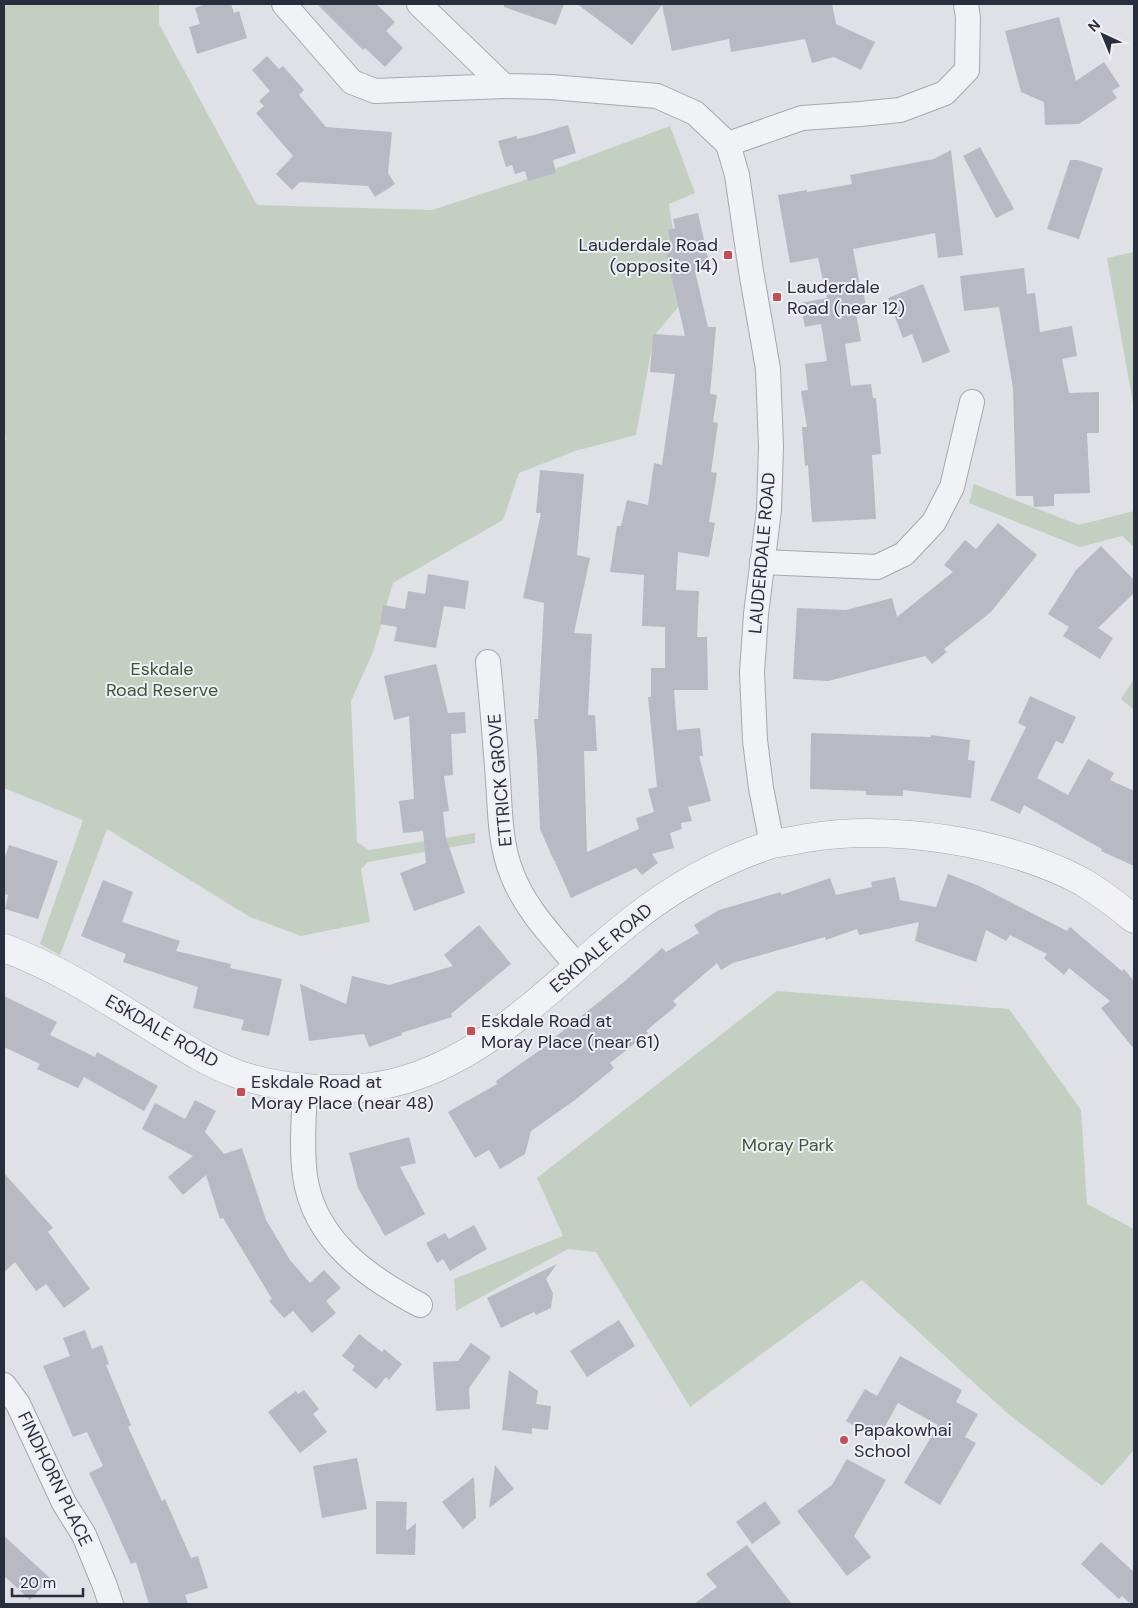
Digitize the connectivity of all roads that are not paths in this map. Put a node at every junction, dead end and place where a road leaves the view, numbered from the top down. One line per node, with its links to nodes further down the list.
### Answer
1 (284, 4): 4 (street)
2 (419, 4): 4 (street)
3 (966, 4): 5 (street)
4 (504, 86): 5 (street)
5 (728, 144): 7 (street, LAUDERDALE ROAD)
6 (972, 402): 7 (street)
7 (762, 562): 9 (street, LAUDERDALE ROAD)
8 (488, 662): 12 (street, ETTRICK GROVE)
9 (772, 844): 10 (street, ESKDALE ROAD); 12 (street, ESKDALE ROAD)
10 (1134, 919)
11 (4, 948): 13 (street, ESKDALE ROAD)
12 (578, 967): 13 (street, ESKDALE ROAD)
13 (305, 1089): 14 (street)
14 (420, 1305)
15 (4, 1385): 16 (street, FINDHORN PLACE)
16 (111, 1604)

